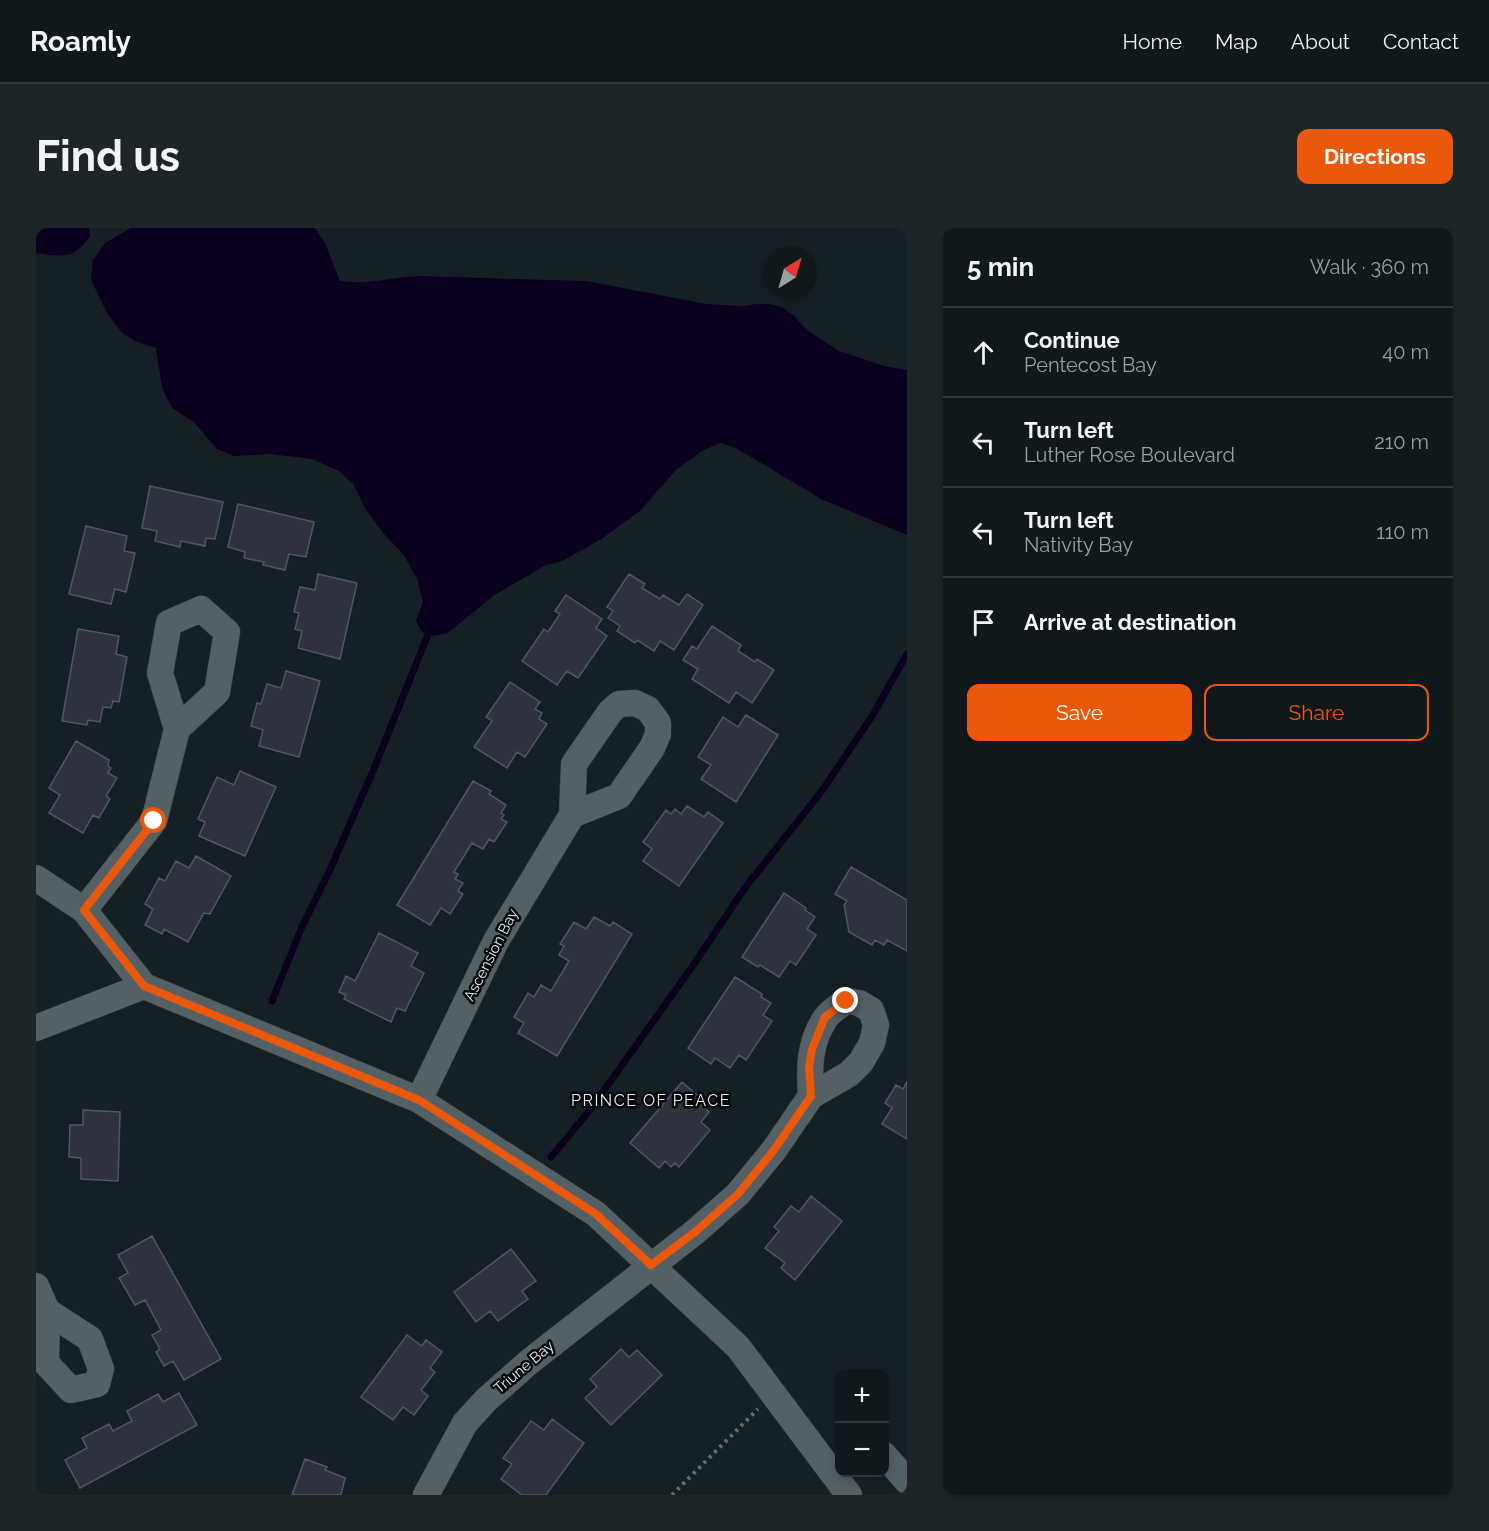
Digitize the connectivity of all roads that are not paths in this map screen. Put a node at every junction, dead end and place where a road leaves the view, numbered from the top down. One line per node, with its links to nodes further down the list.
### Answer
1 (177, 729): 4 (street)
2 (572, 816): 8 (street, Ascension Bay)
3 (36, 878): 4 (street)
4 (84, 910): 5 (street)
5 (144, 986): 6 (street); 8 (street)
6 (36, 1028)
7 (811, 1096): 9 (street, Triune Bay)
8 (419, 1100): 9 (street)
9 (651, 1265): 14 (street); 15 (street, Triune Bay)
10 (36, 1286): 11 (street)
11 (46, 1311)
12 (889, 1460): 13 (street)
13 (907, 1481)
14 (844, 1482)
15 (426, 1495)

